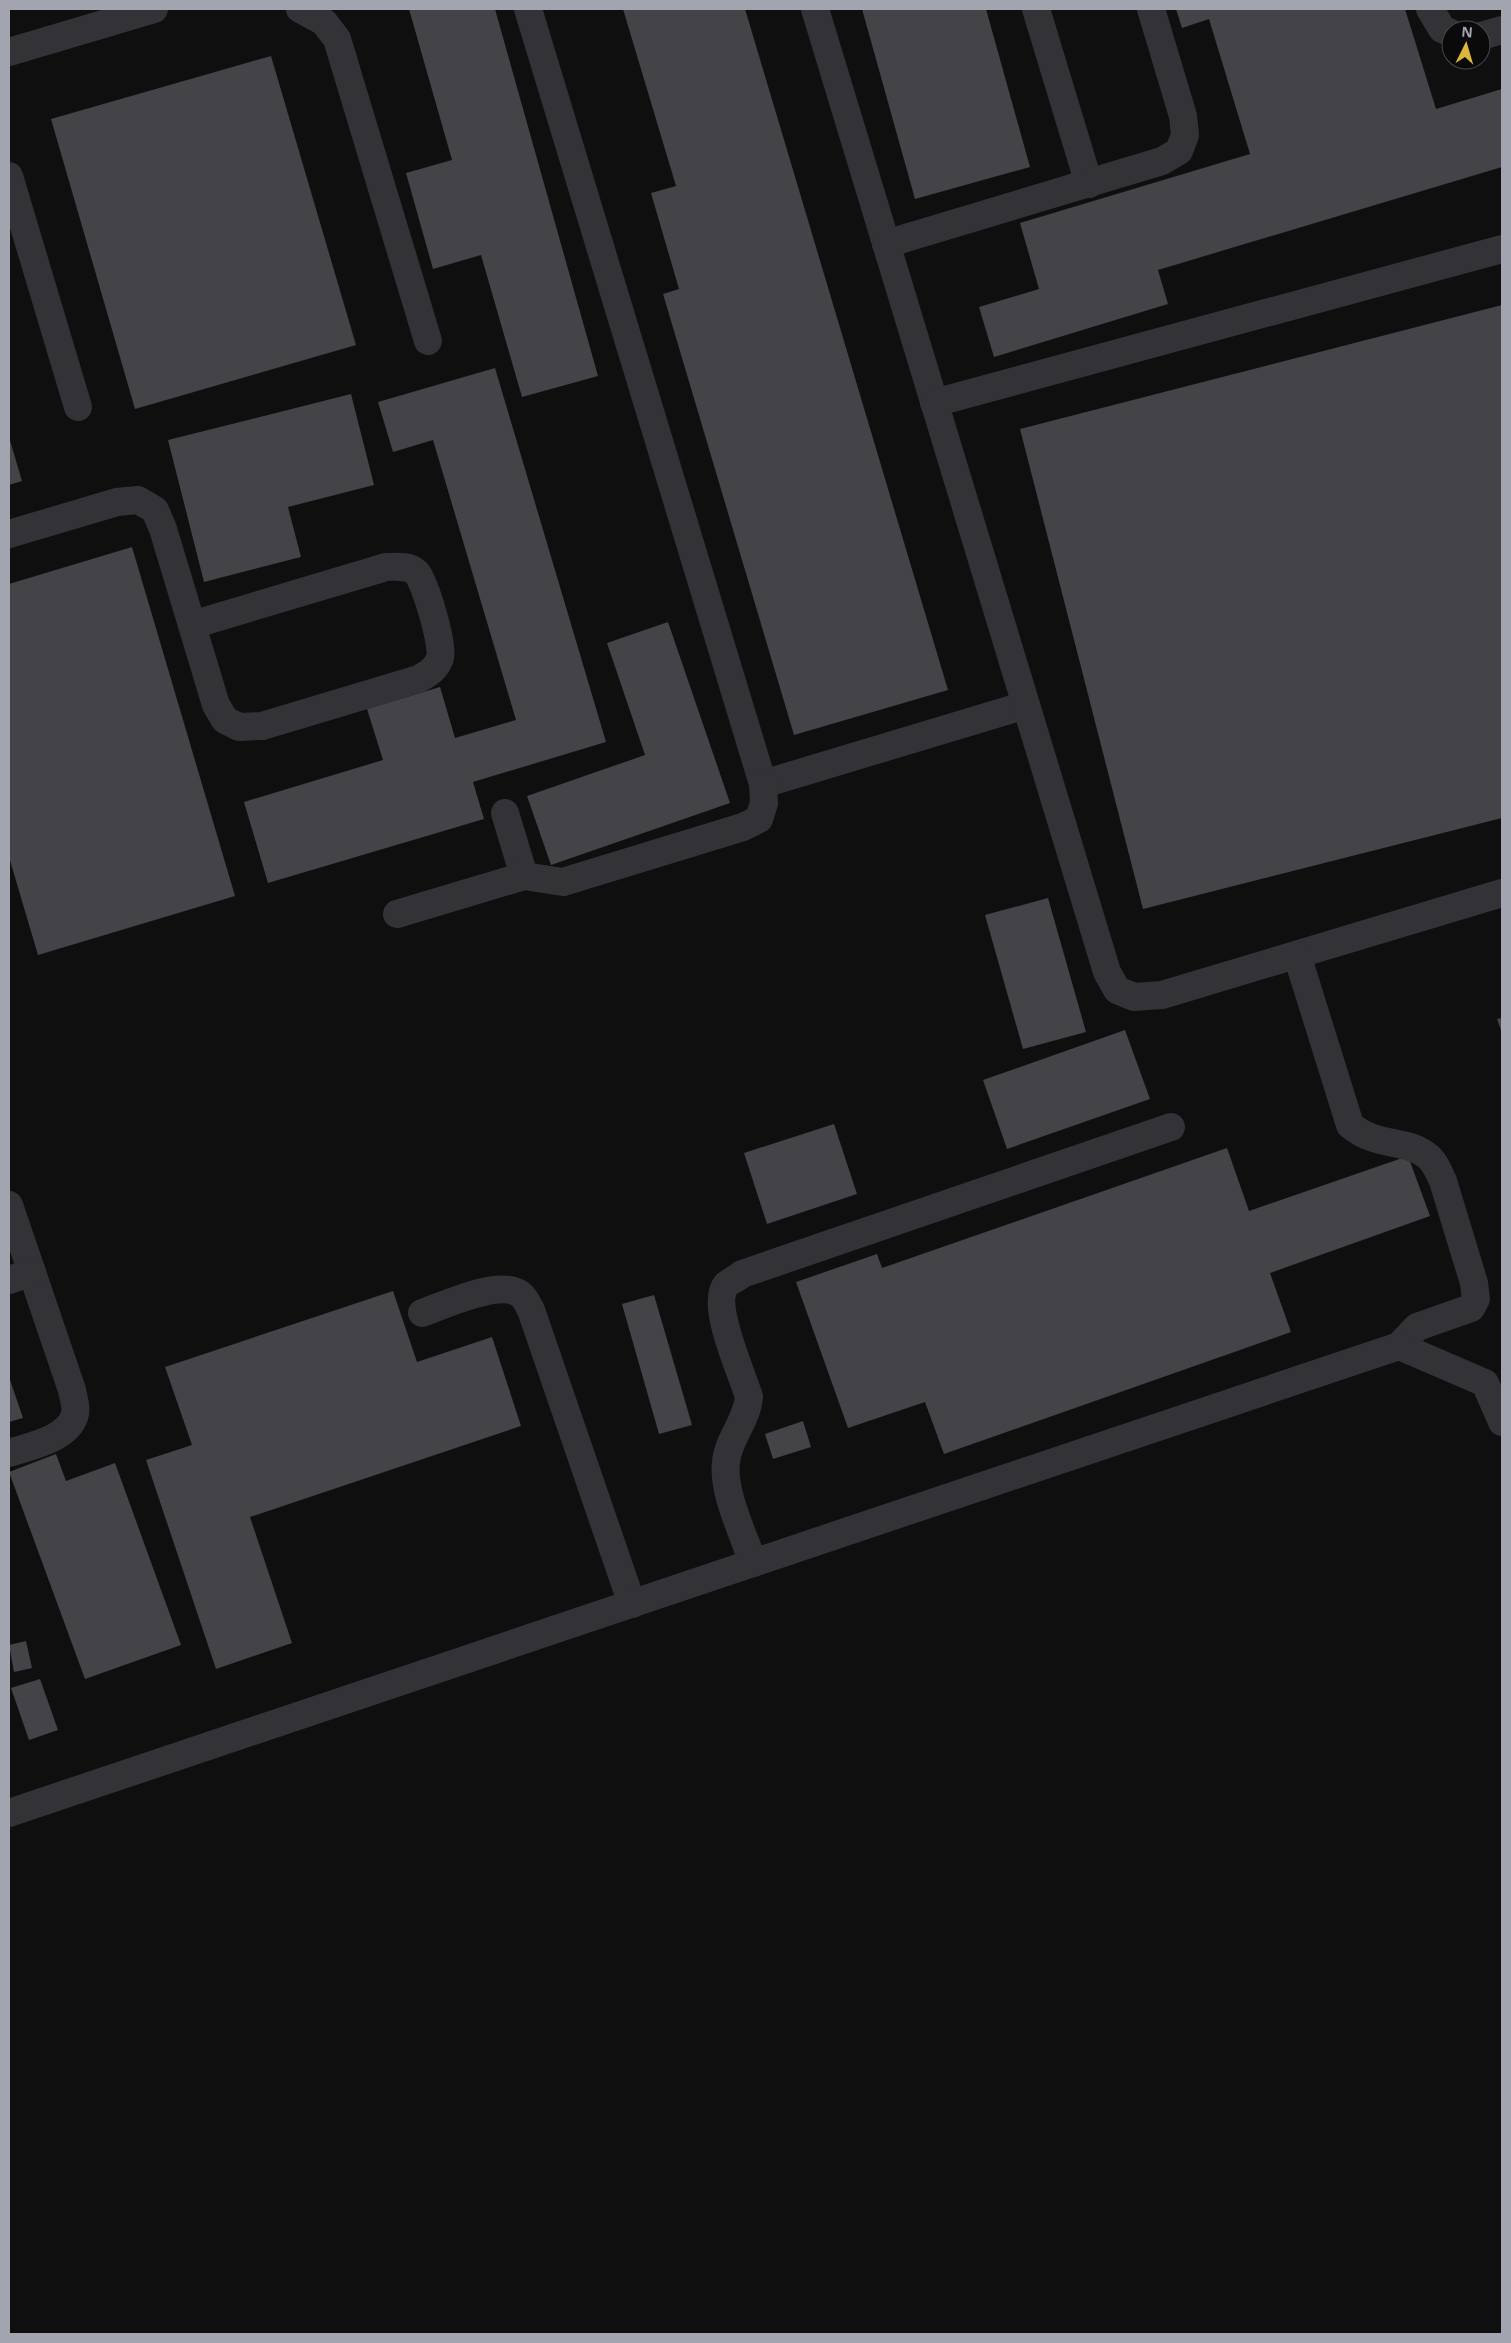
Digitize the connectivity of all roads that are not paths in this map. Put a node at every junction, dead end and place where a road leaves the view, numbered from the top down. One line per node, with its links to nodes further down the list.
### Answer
1 (154, 9): 9 (street)
2 (300, 9): 14 (street)
3 (528, 9): 20 (street)
4 (815, 9): 12 (street)
5 (1036, 9): 11 (street)
6 (1151, 9): 11 (street)
7 (1430, 9): 8 (street)
8 (1441, 27)
9 (9, 52)
10 (9, 176): 16 (street)
11 (1088, 184): 12 (street)
12 (886, 244): 15 (street)
13 (1502, 249): 15 (street)
14 (428, 341)
15 (934, 403): 19 (street)
16 (78, 407)
17 (9, 534): 18 (street)
18 (192, 625): 18 (street)
19 (1026, 705): 20 (street); 25 (street)
20 (763, 784): 22 (street)
21 (505, 813): 22 (street)
22 (524, 876): 24 (street)
23 (1502, 893): 25 (street)
24 (397, 914)
25 (1297, 955): 30 (street)
26 (1171, 1127): 34 (street)
27 (9, 1205): 28 (street)
28 (20, 1276): 33 (street)
29 (422, 1313): 35 (street)
30 (1399, 1346): 31 (street); 34 (street)
31 (1494, 1380): 32 (street)
32 (1502, 1422)
33 (9, 1453)
34 (753, 1563): 35 (street)
35 (632, 1604): 36 (street)
36 (9, 1813)

